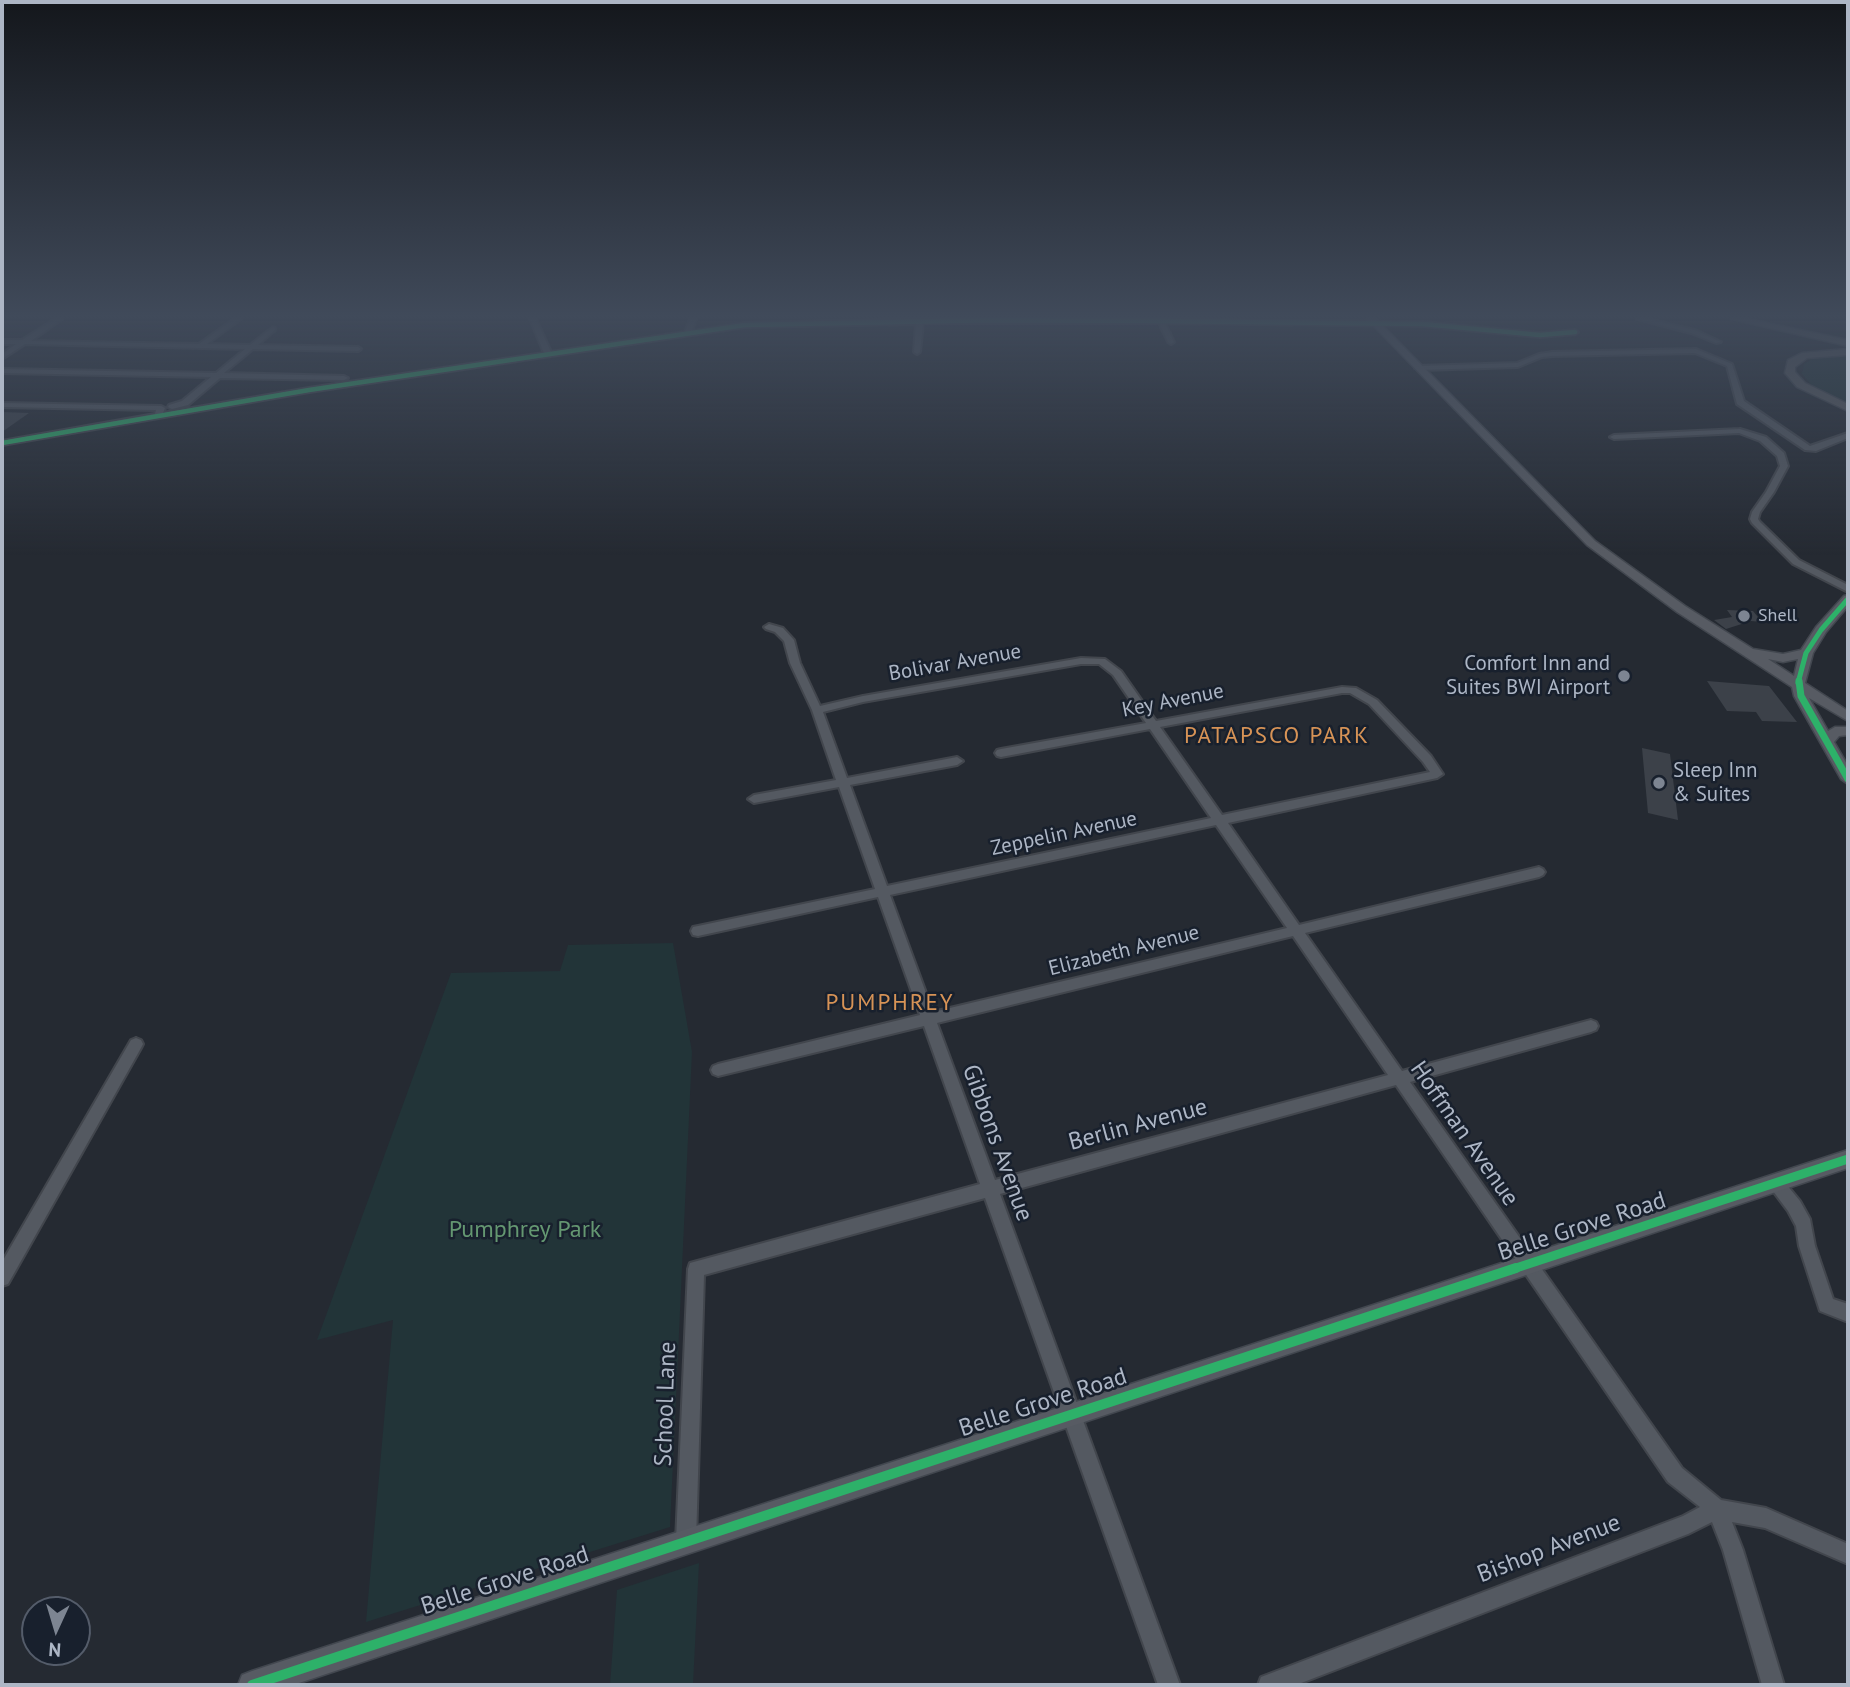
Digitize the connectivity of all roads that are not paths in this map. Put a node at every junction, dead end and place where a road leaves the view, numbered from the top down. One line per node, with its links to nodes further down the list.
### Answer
1 (192, 398): 8 (street)
2 (255, 398): 8 (street)
3 (1448, 398): 15 (main road)
4 (1739, 398): 9 (street)
5 (1827, 398): 7 (highway)
6 (2, 405): 8 (street)
7 (1848, 408)
8 (159, 412): 11 (street)
9 (1848, 435)
10 (1614, 437): 12 (street)
11 (2, 443)
12 (1848, 589)
13 (1848, 599): 16 (main road)
14 (769, 627): 19 (street, Gibbons Avenue)
15 (1740, 648): 16 (main road); 18 (main road)
16 (1806, 653): 18 (main road)
17 (1101, 662): 19 (street, Bolivar Avenue); 21 (street, Hoffman Avenue)
18 (1798, 685): 20 (main road); 23 (main road)
19 (817, 710): 28 (street, Gibbons Avenue)
20 (1848, 717)
21 (1153, 724): 24 (street, Key Avenue); 26 (street, Key Avenue); 30 (street, Hoffman Avenue)
22 (1848, 731): 23 (main road)
23 (1827, 741): 27 (main road)
24 (1001, 753)
25 (957, 761): 28 (street)
26 (1437, 774): 30 (street, Zeppelin Avenue)
27 (1848, 779)
28 (843, 782): 29 (street); 32 (street, Gibbons Avenue)
29 (754, 799)
30 (1219, 820): 32 (street, Zeppelin Avenue); 34 (street, Hoffman Avenue)
31 (1539, 872): 34 (street, Elizabeth Avenue)
32 (882, 892): 33 (street, Zeppelin Avenue); 35 (street, Gibbons Avenue)
33 (698, 931)
34 (1295, 931): 35 (street, Elizabeth Avenue); 39 (street, Hoffman Avenue)
35 (928, 1019): 38 (street, Elizabeth Avenue); 42 (street, Gibbons Avenue)
36 (1591, 1026): 39 (street, Berlin Avenue)
37 (135, 1044): 45 (street)
38 (718, 1070)
39 (1397, 1078): 42 (street, Berlin Avenue); 43 (street, Hoffman Avenue)
40 (1848, 1159): 41 (main road, Belle Grove Road)
41 (1775, 1183): 43 (main road, Belle Grove Road); 46 (street)
42 (990, 1189): 44 (street, Berlin Avenue); 47 (street, Gibbons Avenue)
43 (1528, 1265): 47 (main road, Belle Grove Road); 48 (street, Hoffman Avenue)
44 (696, 1269): 49 (street, School Lane)
45 (2, 1278)
46 (1848, 1313)
47 (1071, 1414): 49 (main road, Belle Grove Road); 52 (street, Gibbons Avenue)
48 (1717, 1509): 50 (street); 53 (street, Bishop Avenue); 54 (street, Hoffman Avenue)
49 (686, 1541): 51 (main road, Belle Grove Road)
50 (1848, 1554)
51 (252, 1685)
52 (1169, 1685)
53 (1269, 1685)
54 (1773, 1685)

